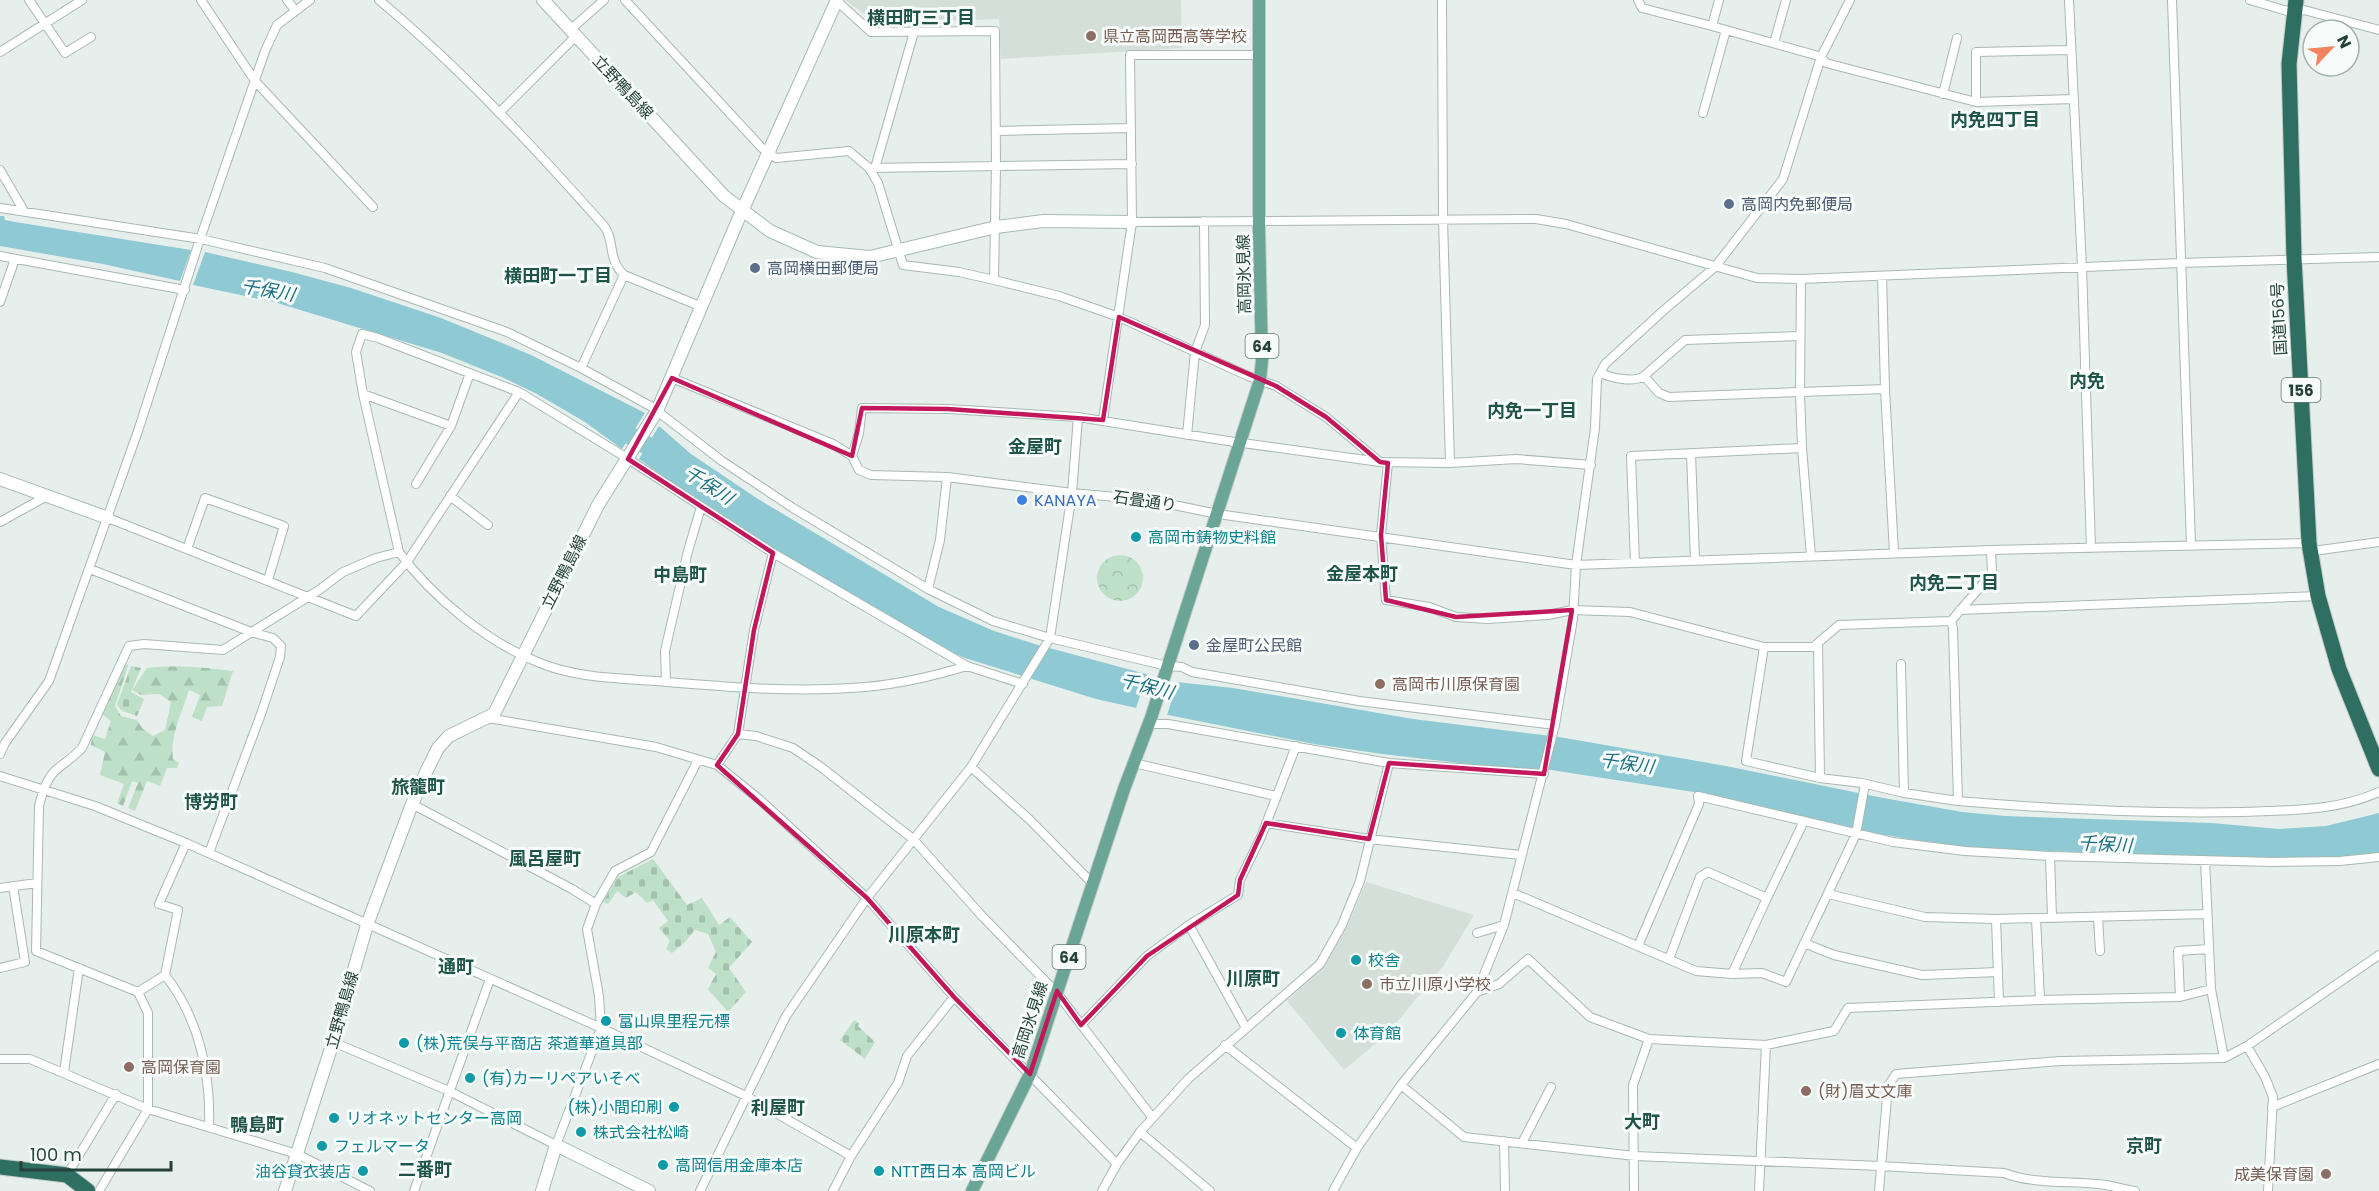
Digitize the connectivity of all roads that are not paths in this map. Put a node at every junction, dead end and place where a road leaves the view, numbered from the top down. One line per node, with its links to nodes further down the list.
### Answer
1 (29, 0): 22 (street)
2 (82, 0): 22 (street)
3 (201, 0): 35 (street)
4 (287, 0): 21 (street)
5 (310, 0): 21 (street)
6 (543, 0): 27 (main road, 立野鴨島線)
7 (604, 0): 27 (street)
8 (625, 0): 43 (street)
9 (1258, 0): 33 (main road, 高岡氷見線 / 64)
10 (1442, 0): 52 (street)
11 (1638, 0): 23 (street)
12 (1719, 0): 23 (street)
13 (1786, 0): 30 (street)
14 (1850, 0): 34 (street)
15 (2069, 0): 31 (street)
16 (2172, 0): 63 (street)
17 (2250, 0): 20 (street)
18 (382, 1): 39 (street)
19 (837, 1): 26 (street); 43 (main road)
20 (2295, 7): 25 (street); 61 (highway, 国道156号 / 156)
21 (295, 10): 35 (street)
22 (45, 24): 28 (street); 32 (street)
23 (1712, 26): 24 (street)
24 (1726, 30): 30 (street); 40 (street)
25 (2379, 30)
26 (914, 32): 42 (street); 46 (street)
27 (573, 33): 39 (street); 51 (main road, 立野鴨島線)
28 (91, 36)
29 (1957, 38): 36 (street)
30 (1774, 43): 34 (street)
31 (2072, 50): 37 (street); 38 (street)
32 (0, 52)
33 (1258, 55): 41 (street); 54 (main road, 高岡氷見線 / 64)
34 (1821, 57): 36 (street); 64 (street)
35 (255, 81): 48 (street); 57 (street)
36 (1943, 94): 38 (street)
37 (2074, 99): 38 (street); 65 (street)
38 (1976, 102)
39 (499, 113): 66 (street)
40 (1703, 113)
41 (1131, 128): 42 (street); 44 (street)
42 (996, 131): 45 (street)
43 (769, 153): 46 (street); 51 (main road)
44 (1132, 164): 45 (street); 55 (street)
45 (996, 166): 46 (street); 56 (street)
46 (872, 168): 58 (street)
47 (0, 170): 50 (street)
48 (373, 207)
49 (0, 208): 50 (street)
50 (24, 211): 57 (street)
51 (742, 211): 58 (main road); 72 (main road, 立野鴨島線)
52 (1443, 219): 54 (street); 64 (street); 97 (street)
53 (1204, 221): 54 (street); 55 (street); 75 (street)
54 (1259, 221): 81 (main road, 高岡氷見線 / 64)
55 (1132, 222): 56 (main road); 73 (street)
56 (996, 227): 58 (main road); 69 (street)
57 (200, 242): 70 (street); 76 (street)
58 (901, 251): 69 (street)
59 (0, 256): 62 (street)
60 (2379, 257): 61 (street)
61 (2294, 258): 63 (street); 112 (highway, 国道156号 / 156)
62 (15, 259): 70 (street); 71 (street)
63 (2180, 262): 65 (street); 113 (street)
64 (1715, 267): 68 (street); 78 (street)
65 (2082, 267): 67 (street); 114 (street)
66 (624, 275): 72 (street); 76 (street)
67 (1882, 276): 68 (street); 82 (street)
68 (1801, 279): 74 (street)
69 (994, 280): 73 (street)
70 (186, 288): 107 (street)
71 (0, 302)
72 (702, 307): 80 (main road, 立野鴨島線)
73 (1119, 317): 75 (street); 88 (street)
74 (1800, 336): 79 (street); 84 (street)
75 (1196, 352): 81 (street); 90 (street)
76 (581, 368): 86 (street)
77 (470, 373): 83 (street); 85 (street); 89 (street)
78 (1601, 373): 79 (street); 98 (street)
79 (1644, 376): 84 (street)
80 (672, 378): 86 (main road, 立野鴨島線); 94 (street, 石畳通り)
81 (1260, 380): 91 (main road, 高岡氷見線 / 64); 96 (street)
82 (1885, 389): 84 (street); 119 (street)
83 (519, 392): 95 (street); 104 (street)
84 (1800, 392): 92 (street)
85 (363, 393): 89 (street); 117 (street)
86 (656, 412): 95 (main road, 立野鴨島線); 127 (street)
87 (1078, 417): 88 (street); 94 (street); 102 (street)
88 (1103, 420): 90 (street)
89 (451, 426): 101 (street)
90 (1187, 435): 91 (street)
91 (1241, 443): 96 (street); 106 (main road, 高岡氷見線 / 64)
92 (1803, 448): 93 (street); 120 (street)
93 (1691, 453): 121 (street); 123 (street)
94 (852, 456): 99 (street, 石畳通り)
95 (629, 457): 105 (street); 137 (main road, 立野鴨島線)
96 (1384, 463): 97 (street); 110 (street)
97 (1450, 464): 98 (street)
98 (1591, 465): 124 (street)
99 (947, 477): 102 (street, 石畳通り); 127 (street)
100 (0, 479): 103 (main road)
101 (416, 484)
102 (1072, 493): 106 (street, 石畳通り); 134 (street)
103 (47, 496): 107 (main road); 108 (street)
104 (450, 496): 109 (street); 122 (street)
105 (701, 507): 118 (street); 141 (street)
106 (1218, 514): 110 (street, 石畳通り); 140 (main road, 高岡氷見線 / 64)
107 (108, 518): 115 (street); 125 (street)
108 (0, 522)
109 (488, 525)
110 (1381, 535): 124 (street, 石畳通り); 130 (street)
111 (2379, 542): 112 (street, 石畳通り)
112 (2308, 543): 113 (street, 石畳通り); 129 (highway, 国道156号 / 156)
113 (2191, 545): 114 (street, 石畳通り)
114 (2091, 548): 116 (street, 石畳通り)
115 (188, 549): 126 (street); 126 (street)
116 (1991, 549): 119 (street, 石畳通り); 131 (street)
117 (399, 552): 122 (street); 128 (street)
118 (773, 553): 139 (street); 143 (street)
119 (1894, 553): 120 (street, 石畳通り)
120 (1810, 556): 121 (street, 石畳通り)
121 (1695, 560): 123 (street, 石畳通り)
122 (407, 562): 128 (street); 137 (street)
123 (1635, 562): 124 (street, 石畳通り)
124 (1576, 565): 130 (street)
125 (90, 569): 133 (street); 148 (street)
126 (268, 580): 128 (street)
127 (928, 589): 134 (street)
128 (309, 596): 133 (street)
129 (2318, 596): 131 (street); 156 (highway, 国道156号 / 156)
130 (1572, 610): 136 (street); 146 (street)
131 (1960, 610): 132 (street)
132 (1951, 621): 135 (street); 165 (street)
133 (251, 632): 161 (street); 173 (street)
134 (1049, 640): 140 (street); 142 (street)
135 (1818, 643): 136 (street); 159 (street)
136 (1764, 647): 159 (street)
137 (522, 656): 141 (street); 144 (main road, 立野鴨島線)
138 (1901, 664): 163 (street)
139 (967, 666): 142 (street); 143 (street)
140 (1165, 671): 145 (main road, 64); 146 (street)
141 (666, 682): 143 (street)
142 (1024, 682): 155 (street)
143 (745, 687): 147 (street)
144 (489, 718): 151 (street); 166 (main road, 立野鴨島線)
145 (1150, 721): 149 (street); 152 (main road, 高岡氷見線 / 64)
146 (1554, 727): 157 (street)
147 (738, 734): 154 (street); 170 (street)
148 (3, 740): 150 (street)
149 (1296, 746): 153 (street); 164 (street)
150 (0, 754)
151 (698, 760): 154 (street); 186 (street)
152 (1134, 763): 164 (street); 179 (main road, 高岡氷見線 / 64)
153 (1389, 763): 157 (street); 171 (street)
154 (717, 765): 184 (street)
155 (971, 767): 170 (street); 179 (street)
156 (2379, 769)
157 (1544, 774): 174 (street)
158 (0, 776): 161 (street)
159 (1820, 778): 160 (street)
160 (1865, 788): 163 (street); 169 (street)
161 (44, 789): 172 (street); 178 (street)
162 (2379, 792): 165 (street)
163 (1904, 793): 165 (street)
164 (1276, 796): 168 (street)
165 (1958, 801)
166 (412, 804): 186 (street); 192 (main road, 立野鴨島線)
167 (1804, 821): 169 (street); 185 (street); 197 (street)
168 (1266, 823): 171 (street); 193 (street)
169 (1857, 832): 175 (street); 183 (street)
170 (913, 839): 184 (street); 211 (street)
171 (1369, 839): 174 (street); 218 (street)
172 (186, 843): 173 (street); 206 (street)
173 (209, 853): 192 (street)
174 (1521, 855): 182 (street)
175 (2050, 856): 177 (street); 190 (street)
176 (2379, 857): 177 (street)
177 (2205, 860): 187 (street)
178 (37, 883): 180 (street); 203 (street)
179 (1093, 884): 211 (main road, 高岡氷見線 / 64)
180 (13, 886): 181 (street); 202 (street)
181 (0, 888)
182 (1513, 893): 194 (street); 197 (street)
183 (1828, 894): 191 (street); 196 (street)
184 (867, 898): 212 (street); 233 (street)
185 (1767, 898): 201 (street); 205 (street)
186 (596, 904): 217 (street)
187 (2207, 914): 188 (street); 198 (street)
188 (2098, 917): 190 (street); 199 (street)
189 (2036, 918): 190 (street); 191 (street); 214 (street)
190 (2052, 918)
191 (1996, 920): 204 (street)
192 (367, 925): 207 (street); 220 (main road, 立野鴨島線)
193 (1189, 925): 216 (street); 218 (street)
194 (1504, 925): 195 (street); 209 (street)
195 (1477, 933)
196 (1804, 943): 204 (street); 205 (street)
197 (1638, 946): 201 (street)
198 (2209, 948): 208 (street); 213 (street)
199 (2100, 951)
200 (2379, 955): 223 (street)
201 (1669, 959): 205 (street)
202 (0, 968)
203 (79, 968): 210 (street); 227 (street)
204 (1998, 972): 215 (street)
205 (1732, 974)
206 (165, 975): 210 (street); 237 (street)
207 (490, 979): 217 (street); 231 (street)
208 (2211, 989): 213 (street); 224 (street)
209 (1478, 992): 219 (street); 229 (street)
210 (138, 993): 235 (street)
211 (1057, 993): 216 (street); 228 (main road, 高岡氷見線 / 64)
212 (954, 997): 228 (street); 244 (street)
213 (2180, 997): 214 (street)
214 (2040, 1000): 215 (street)
215 (1999, 1002): 222 (street)
216 (1081, 1025): 236 (street)
217 (601, 1028): 233 (street); 241 (street)
218 (1246, 1028): 221 (street)
219 (1649, 1039): 222 (street); 245 (street)
220 (333, 1042): 231 (street); 243 (main road, 立野鴨島線)
221 (1225, 1045): 236 (street); 242 (street)
222 (1766, 1045): 246 (street)
223 (2247, 1046): 224 (street); 234 (street)
224 (2224, 1058): 248 (street)
225 (0, 1059): 227 (street)
226 (2379, 1064): 234 (street)
227 (64, 1072): 232 (street)
228 (1030, 1074): 247 (street); 261 (main road, 高岡氷見線 / 64)
229 (1401, 1085): 239 (street); 242 (street)
230 (1551, 1088): 240 (street)
231 (449, 1091): 241 (street); 256 (street)
232 (116, 1094): 235 (street); 250 (street)
233 (748, 1097): 244 (street); 259 (street)
234 (2272, 1107): 271 (street)
235 (148, 1109): 237 (street); 253 (street)
236 (1152, 1117): 238 (street)
237 (209, 1127): 243 (street)
238 (1140, 1132): 247 (street); 263 (street)
239 (1504, 1141): 240 (street); 265 (street)
240 (1521, 1143): 245 (street)
241 (556, 1145): 257 (main road); 258 (main road)
242 (1357, 1148): 264 (street)
243 (297, 1154): 254 (main road, 立野鴨島線); 255 (street)
244 (851, 1155): 260 (street)
245 (1635, 1156): 246 (street); 266 (street)
246 (1760, 1160): 248 (street); 267 (street)
247 (1117, 1164): 262 (street)
248 (1880, 1166): 251 (street); 268 (street)
249 (0, 1167): 250 (highway)
250 (67, 1175): 252 (highway)
251 (2037, 1180): 269 (street); 270 (street)
252 (88, 1191)
253 (99, 1191)
254 (285, 1191)
255 (369, 1191)
256 (414, 1191)
257 (542, 1191)
258 (649, 1191)
259 (700, 1191)
260 (833, 1191)
261 (972, 1191)
262 (1102, 1191)
263 (1210, 1191)
264 (1333, 1191)
265 (1505, 1191)
266 (1634, 1191)
267 (1759, 1191)
268 (1879, 1191)
269 (2037, 1191)
270 (2135, 1191)
271 (2268, 1191)

